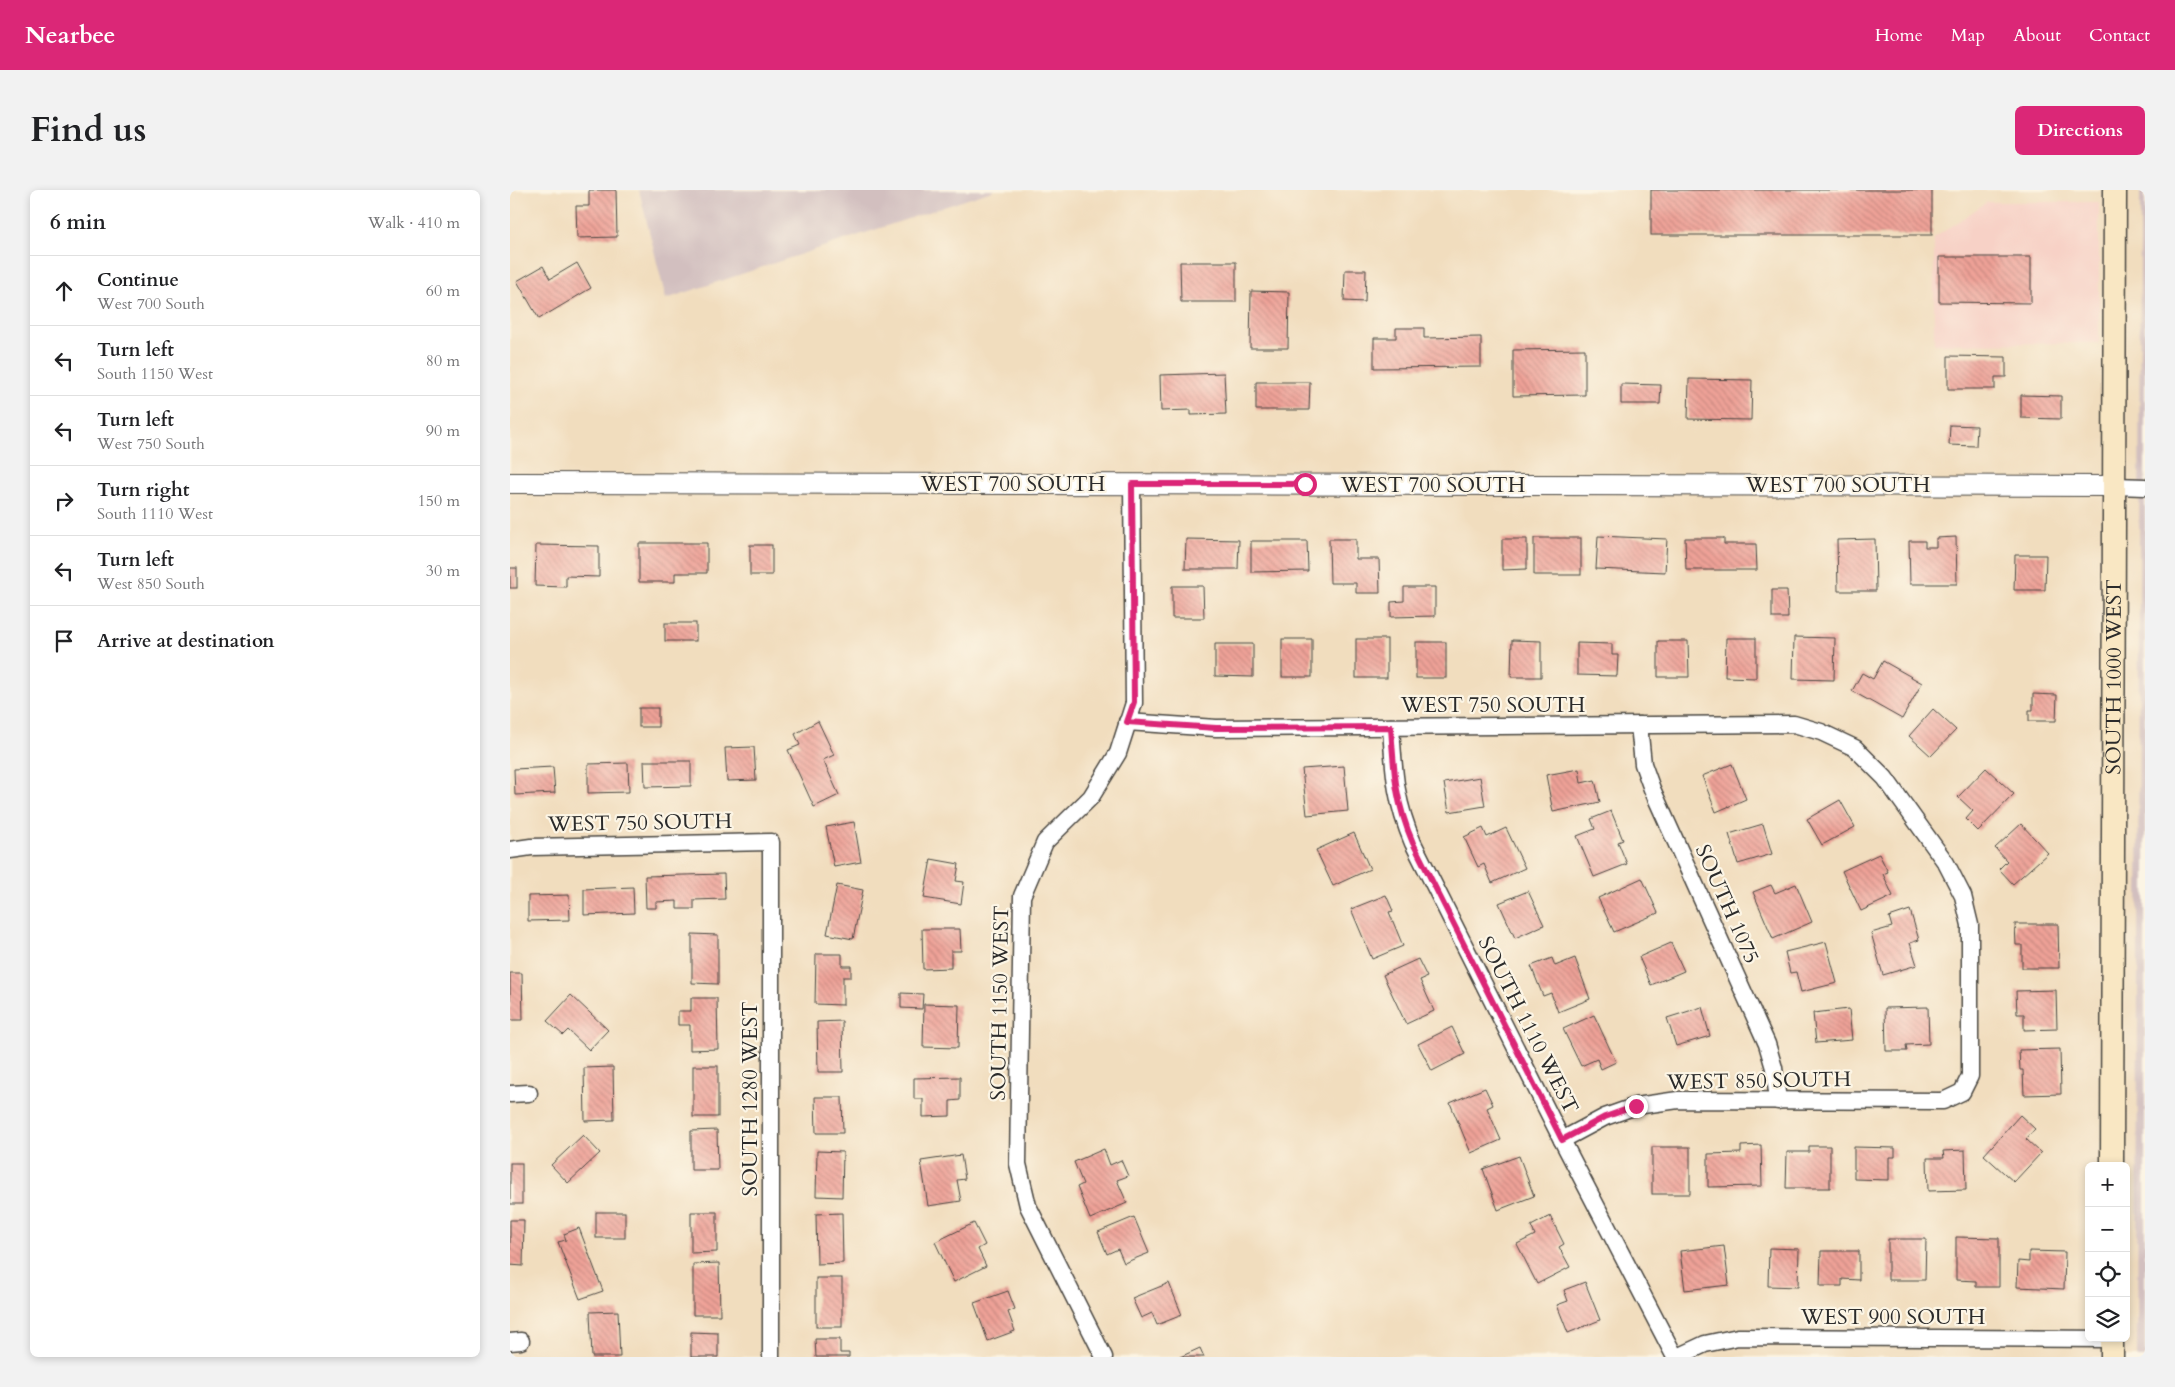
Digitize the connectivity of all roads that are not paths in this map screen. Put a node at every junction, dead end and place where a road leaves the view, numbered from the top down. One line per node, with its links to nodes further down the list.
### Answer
1 (2115, 190): 4 (main road, SOUTH 1000 WEST)
2 (510, 483): 3 (street, WEST 700 SOUTH)
3 (1132, 484): 4 (street, WEST 700 SOUTH); 6 (street, SOUTH 1150 WEST)
4 (2114, 486): 5 (street, WEST 700 SOUTH); 16 (main road, SOUTH 1000 WEST)
5 (2145, 487)
6 (1127, 722): 8 (street, WEST 750 SOUTH); 19 (street, SOUTH 1150 WEST)
7 (1639, 725): 8 (street, WEST 750 SOUTH); 11 (street, WEST 750 SOUTH); 14 (street, SOUTH 1075)
8 (1391, 727): 15 (street, SOUTH 1110 WEST)
9 (772, 842): 10 (street, WEST 750 SOUTH); 18 (street, SOUTH 1280 WEST)
10 (510, 850)
11 (1962, 1092): 14 (street, WEST 850 SOUTH)
12 (529, 1093): 13 (street)
13 (510, 1094)
14 (1778, 1100): 15 (street, WEST 850 SOUTH)
15 (1562, 1140): 20 (street, SOUTH 1110 WEST)
16 (2112, 1162)
17 (2112, 1345): 20 (street, WEST 900 SOUTH)
18 (771, 1357)
19 (1104, 1357)
20 (1676, 1357)

